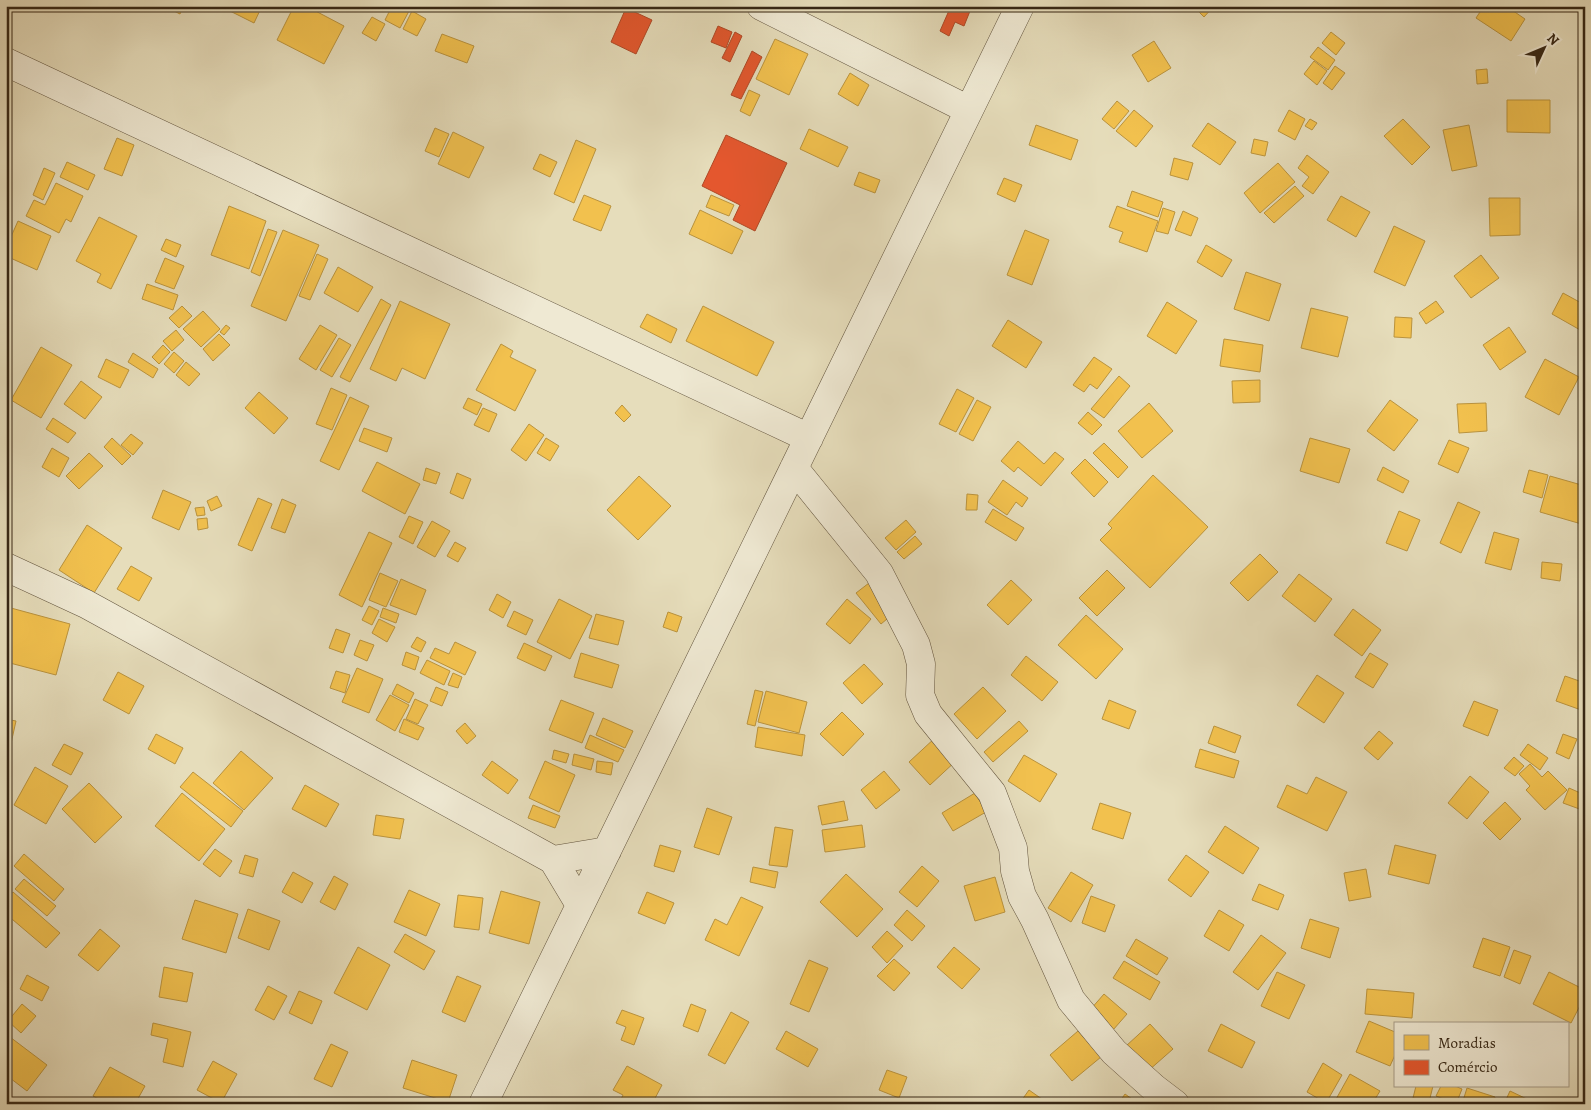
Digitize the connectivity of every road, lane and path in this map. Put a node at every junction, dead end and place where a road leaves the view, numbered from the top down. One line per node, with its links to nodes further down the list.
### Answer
1 (761, 6): 4 (street)
2 (1020, 6): 4 (street)
3 (6, 62): 5 (street)
4 (969, 110): 5 (street)
5 (809, 438): 6 (street)
6 (794, 468): 8 (street); 12 (street)
7 (6, 567): 9 (street)
8 (607, 851): 9 (street); 10 (street)
9 (553, 860): 10 (street)
10 (580, 905): 11 (street)
11 (483, 1104)
12 (1174, 1104)

